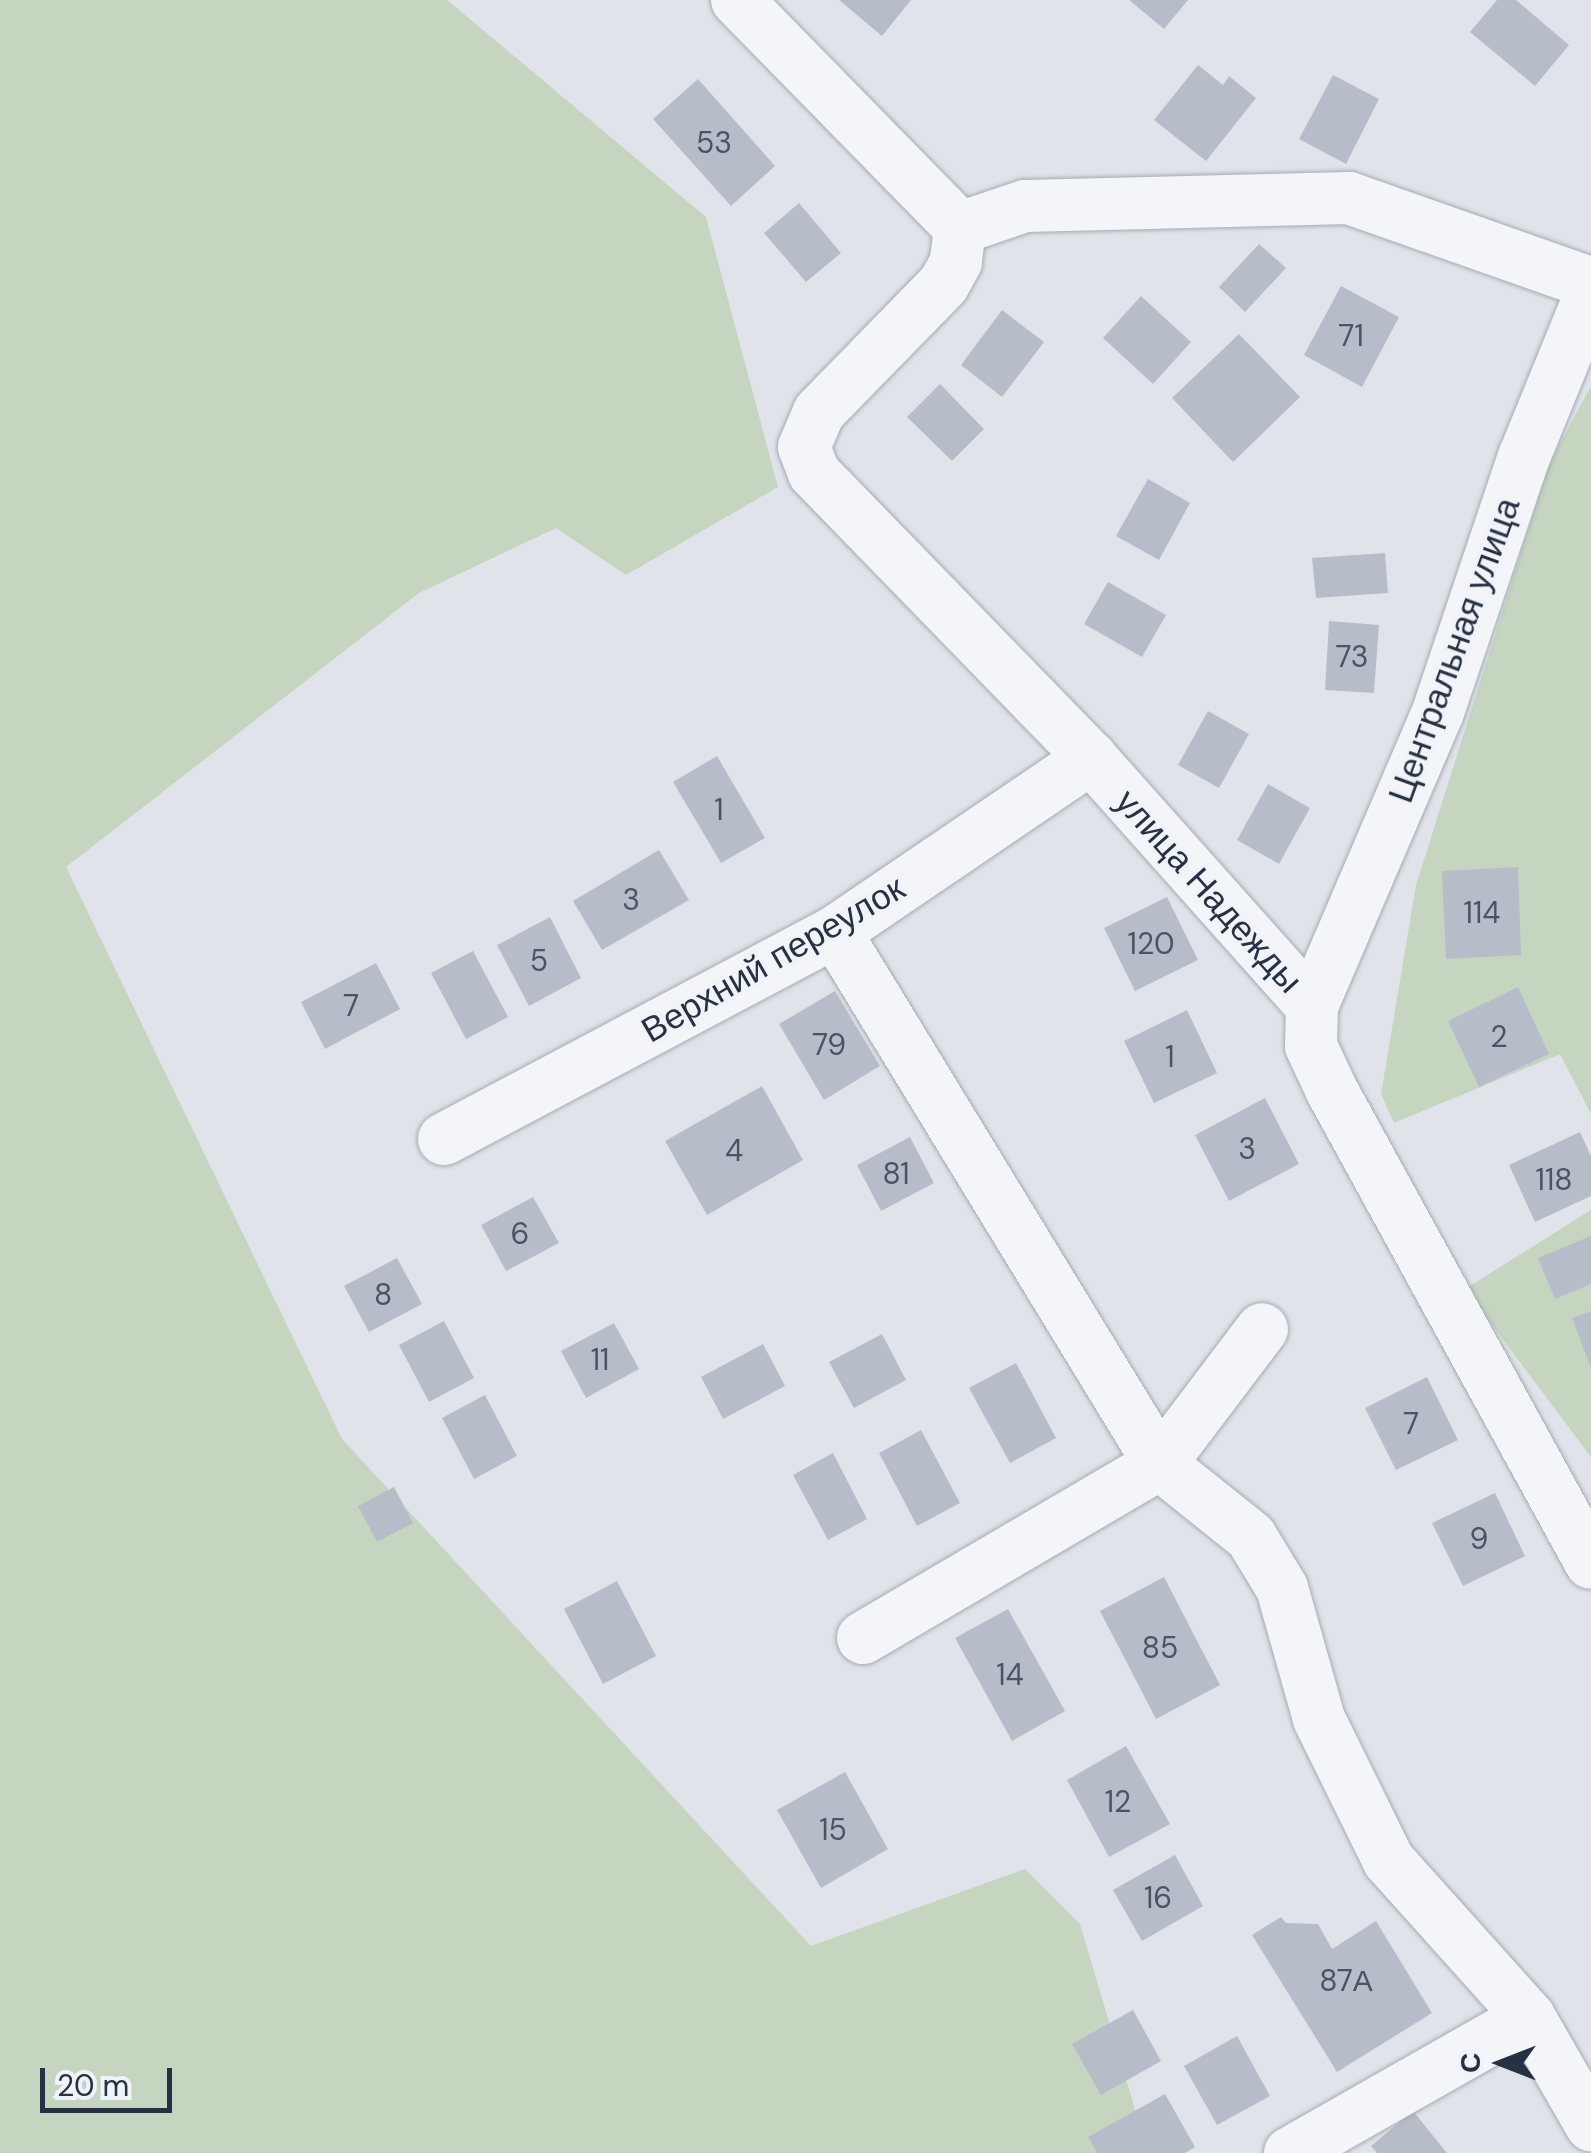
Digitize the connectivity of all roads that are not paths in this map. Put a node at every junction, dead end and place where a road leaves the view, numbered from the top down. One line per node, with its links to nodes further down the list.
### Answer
1 (736, 0): 2 (street)
2 (960, 228): 3 (street); 5 (street, улица Надежды)
3 (1591, 284)
4 (1591, 293): 7 (street, Центральная улица)
5 (1091, 758): 6 (street, Верхний переулок); 7 (street, улица Надежды)
6 (835, 932): 8 (street, Верхний переулок); 10 (street)
7 (1312, 1006): 11 (street, улица Надежды)
8 (444, 1140)
9 (1262, 1329): 10 (street)
10 (1160, 1464): 12 (street); 13 (street)
11 (1591, 1563)
12 (862, 1638)
13 (1529, 2017): 14 (street); 15 (street)
14 (1591, 2125)
15 (1290, 2153)

